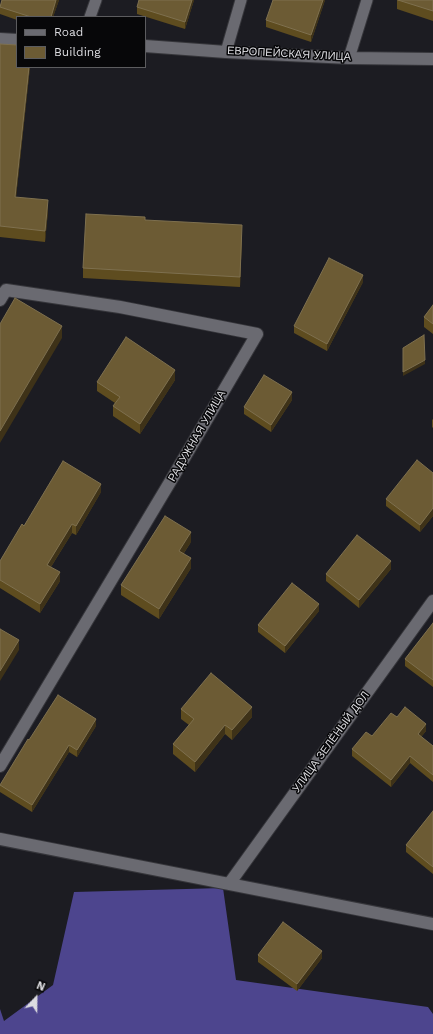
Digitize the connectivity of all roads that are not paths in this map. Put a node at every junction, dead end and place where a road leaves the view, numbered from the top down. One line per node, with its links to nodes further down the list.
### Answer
1 (96, 0): 4 (lane)
2 (241, 0): 8 (lane)
3 (367, 0): 9 (lane)
4 (90, 16)
5 (0, 39): 6 (street)
6 (16, 40)
7 (146, 46): 8 (street, ЕВРОПЕЙСКАЯ УЛИЦА)
8 (226, 52): 9 (street, ЕВРОПЕЙСКАЯ УЛИЦА)
9 (349, 58): 10 (street, ЕВРОПЕЙСКАЯ УЛИЦА)
10 (433, 59)
11 (0, 300): 13 (street, РАДУЖНАЯ УЛИЦА)
12 (433, 601): 15 (street, УЛИЦА ЗЕЛЁНЫЙ ДОЛ)
13 (0, 766)
14 (0, 838): 15 (street)
15 (229, 884): 16 (street)
16 (433, 924)

